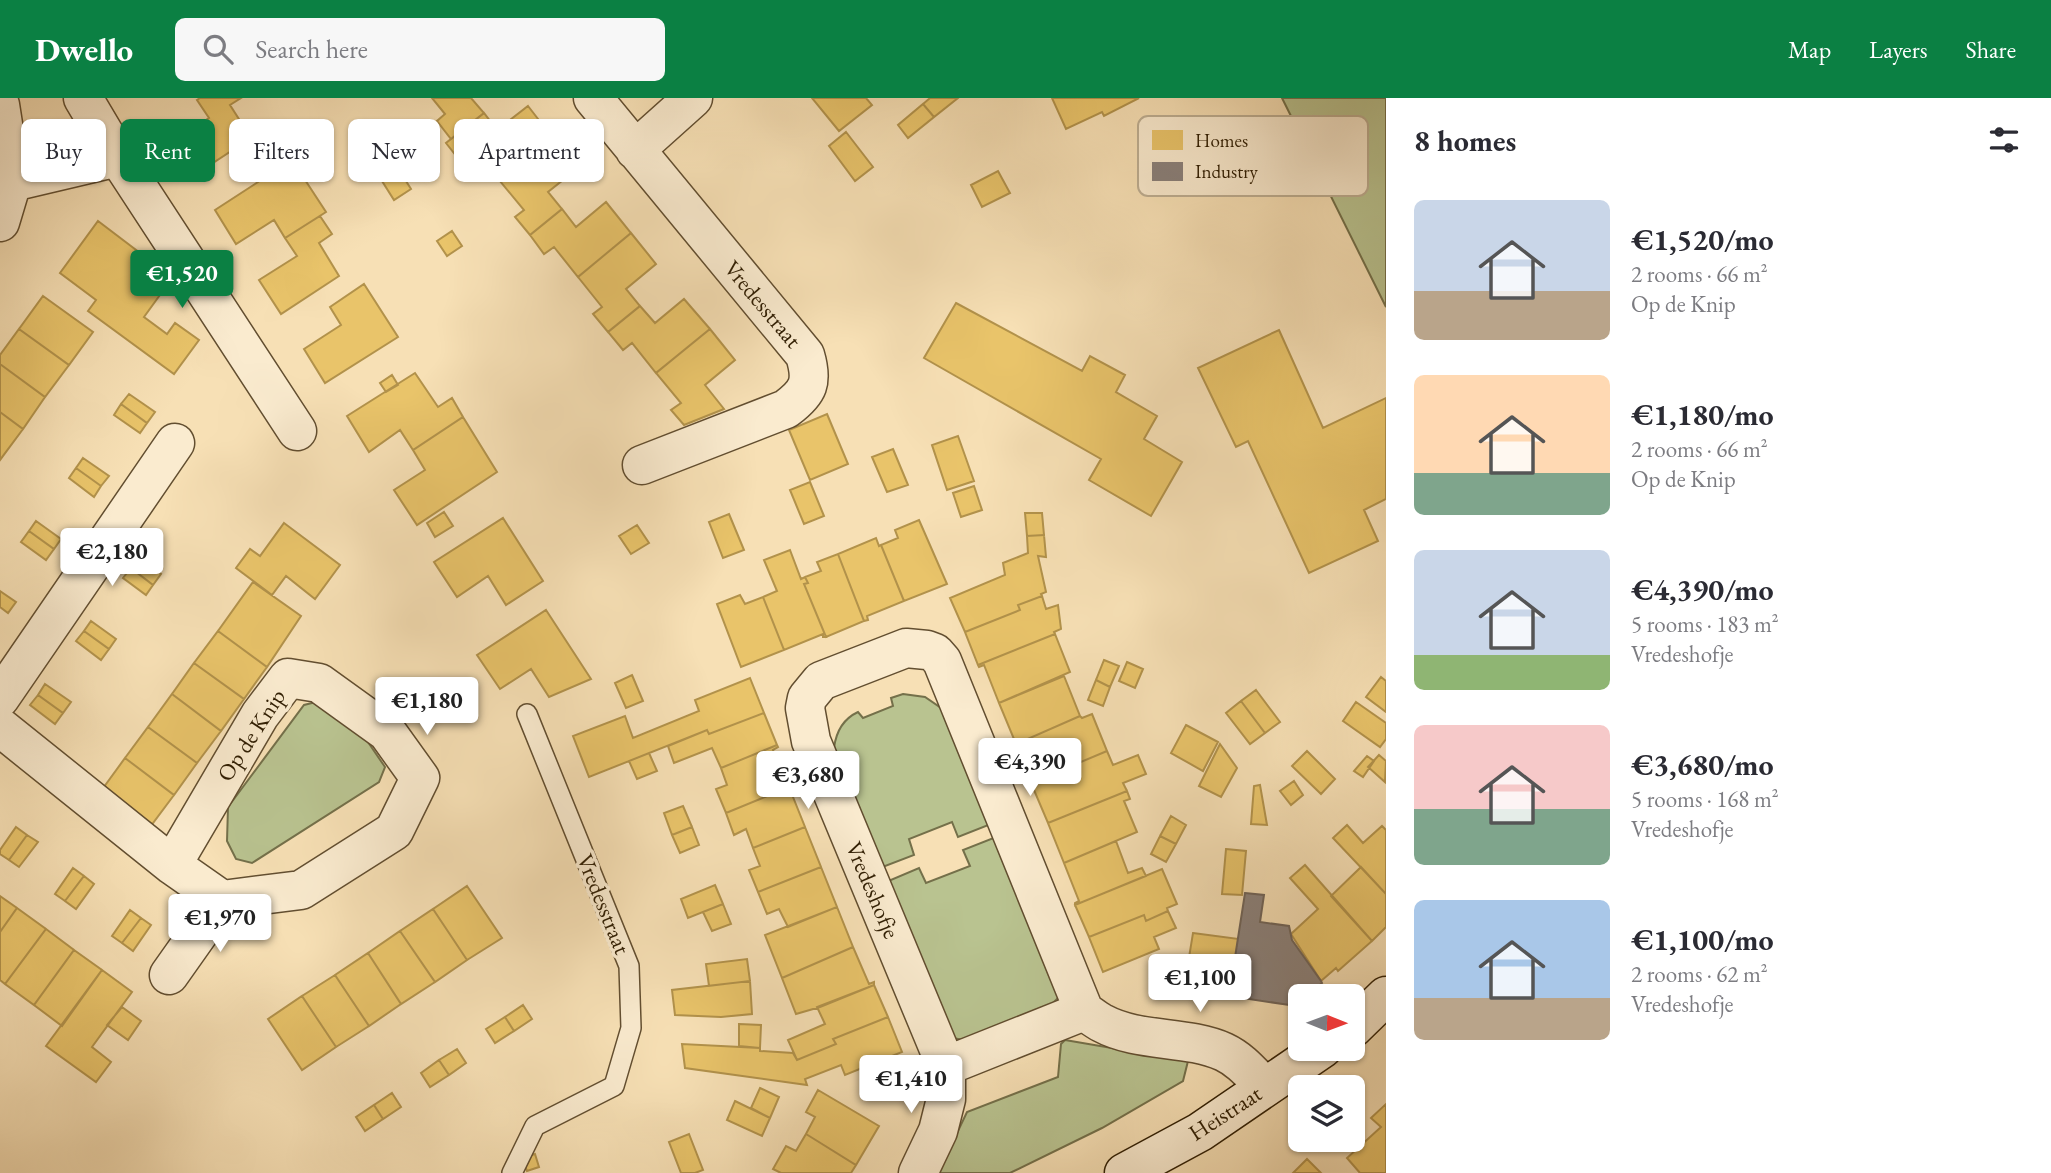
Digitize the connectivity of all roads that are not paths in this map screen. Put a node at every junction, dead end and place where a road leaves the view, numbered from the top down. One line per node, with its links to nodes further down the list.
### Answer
1 (83, 98): 6 (street)
2 (593, 98): 5 (street, Vredesstraat)
3 (693, 98): 5 (street)
4 (0, 105): 7 (street)
5 (635, 150): 11 (street, Vredesstraat)
6 (118, 157): 7 (street); 9 (street)
7 (12, 182): 8 (street)
8 (0, 222)
9 (297, 431)
10 (175, 443): 12 (street)
11 (642, 465)
12 (0, 698)
13 (527, 714): 24 (lane, Vredesstraat)
14 (0, 727): 15 (street)
15 (172, 865): 16 (street); 16 (street, Op de Knip)
16 (222, 900): 17 (street)
17 (169, 975)
18 (1386, 996): 20 (street)
19 (1084, 1011): 22 (street); 22 (street, Vredeshofje); 23 (street)
20 (1365, 1016)
21 (1304, 1061): 23 (street, Heistraat)
22 (946, 1066): 25 (street, Vredeshofje)
23 (1265, 1087): 26 (street, Heistraat)
24 (512, 1173)
25 (918, 1173)
26 (1124, 1173)

